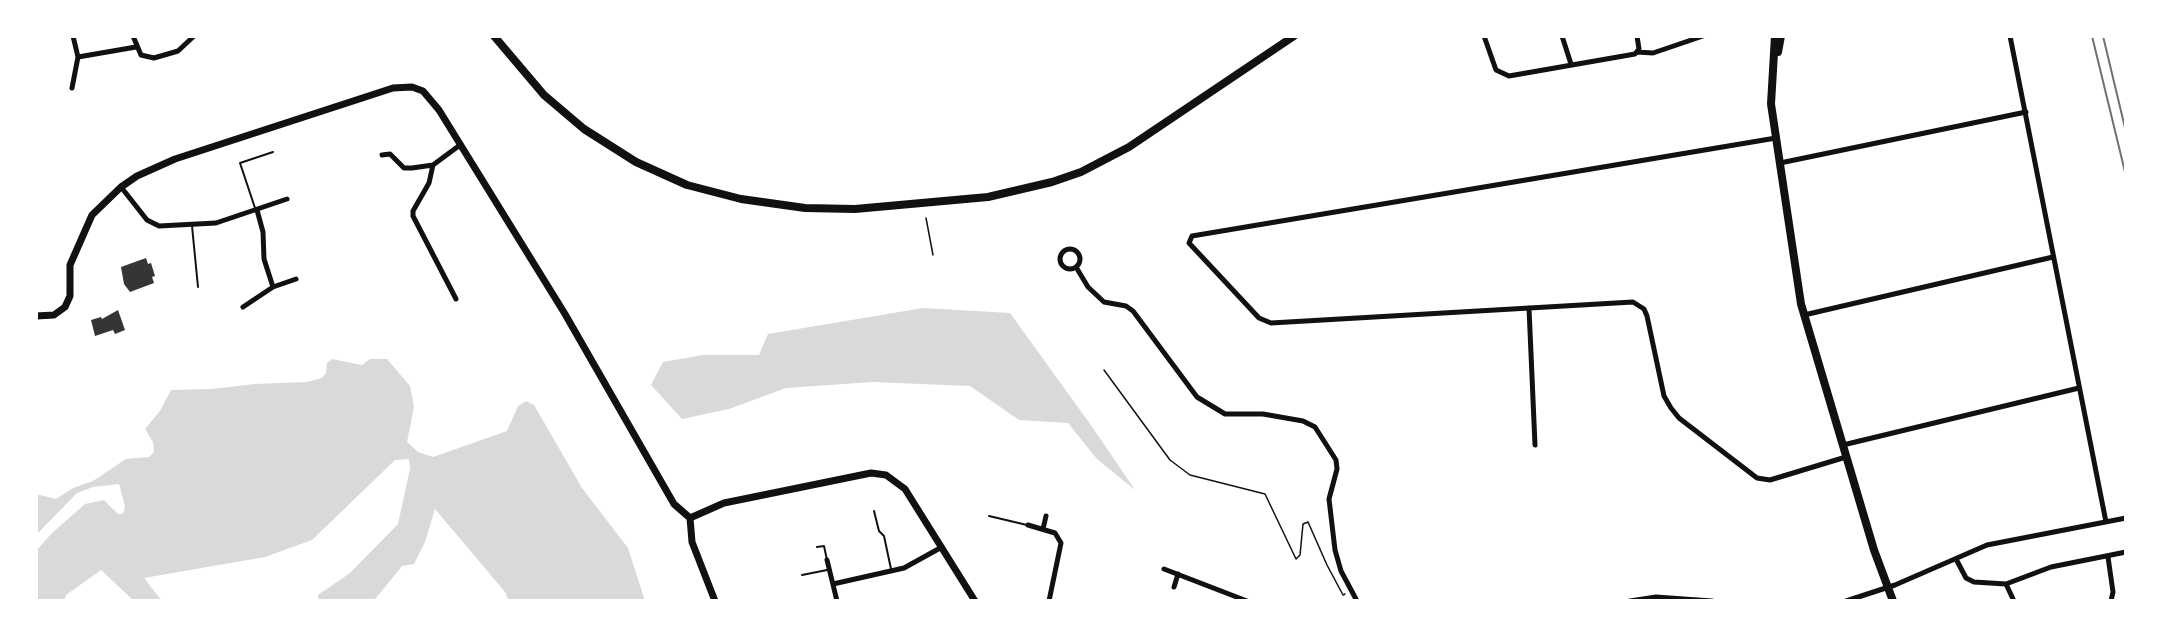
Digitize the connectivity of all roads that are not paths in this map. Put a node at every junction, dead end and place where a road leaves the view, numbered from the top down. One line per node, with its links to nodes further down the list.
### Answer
1 (73, 36): 15 (street)
2 (133, 36): 13 (street)
3 (194, 36): 13 (street)
4 (494, 36): 5 (main road)
5 (1294, 36)
6 (1484, 36): 16 (street)
7 (1562, 36): 16 (street)
8 (1637, 36): 14 (street)
9 (1703, 36): 14 (street)
10 (1775, 36): 17 (main road)
11 (1781, 36): 17 (main road)
12 (2010, 36): 19 (street)
13 (136, 47): 15 (street)
14 (1637, 52): 16 (street)
15 (78, 57): 18 (street)
16 (1571, 64)
17 (1770, 85): 20 (main road)
18 (72, 88)
19 (2025, 112): 24 (street); 30 (street)
20 (1776, 138): 24 (main road); 39 (street)
21 (460, 145): 25 (street); 26 (street); 49 (street)
22 (273, 152): 28 (lane)
23 (382, 155): 25 (street)
24 (1780, 164): 40 (main road)
25 (433, 165): 33 (street)
26 (121, 187): 29 (street); 41 (street)
27 (287, 199): 28 (street)
28 (256, 210): 29 (street); 36 (street)
29 (192, 226): 35 (lane)
30 (2053, 256): 40 (street); 42 (street)
31 (1076, 267): 74 (street)
32 (296, 279): 36 (street)
33 (446, 281): 34 (street); 37 (street)
34 (439, 285)
35 (198, 287)
36 (273, 287): 38 (street)
37 (456, 299)
38 (243, 307)
39 (1529, 308): 44 (street); 45 (street)
40 (1804, 315): 43 (main road)
41 (36, 316)
42 (2079, 388): 43 (street); 51 (street)
43 (1843, 444): 45 (main road)
44 (1535, 445)
45 (1846, 457): 68 (main road)
46 (874, 511): 62 (lane)
47 (989, 516): 52 (lane)
48 (1046, 516): 53 (street)
49 (690, 518): 55 (street); 69 (street)
50 (2126, 518): 51 (street)
51 (2106, 522): 58 (street)
52 (1028, 525): 53 (street)
53 (1043, 529): 72 (street)
54 (817, 547): 59 (lane)
55 (942, 547): 62 (street); 71 (street)
56 (2126, 552): 57 (street)
57 (2108, 557): 66 (street); 80 (street)
58 (1956, 559): 66 (street); 68 (street)
59 (827, 560): 61 (street)
60 (1164, 569): 63 (street)
61 (830, 570): 64 (lane); 65 (street)
62 (892, 572): 65 (street)
63 (1178, 574): 67 (street); 73 (street)
64 (802, 575)
65 (833, 584): 70 (street)
66 (2007, 584): 79 (street)
67 (1174, 587)
68 (1888, 587): 77 (street); 78 (main road)
69 (715, 601)
70 (837, 601)
71 (975, 601)
72 (1049, 601)
73 (1246, 601)
74 (1357, 601)
75 (1630, 601): 76 (street)
76 (1712, 601)
77 (1846, 601)
78 (1893, 601)
79 (2014, 601)
80 (2111, 601)

